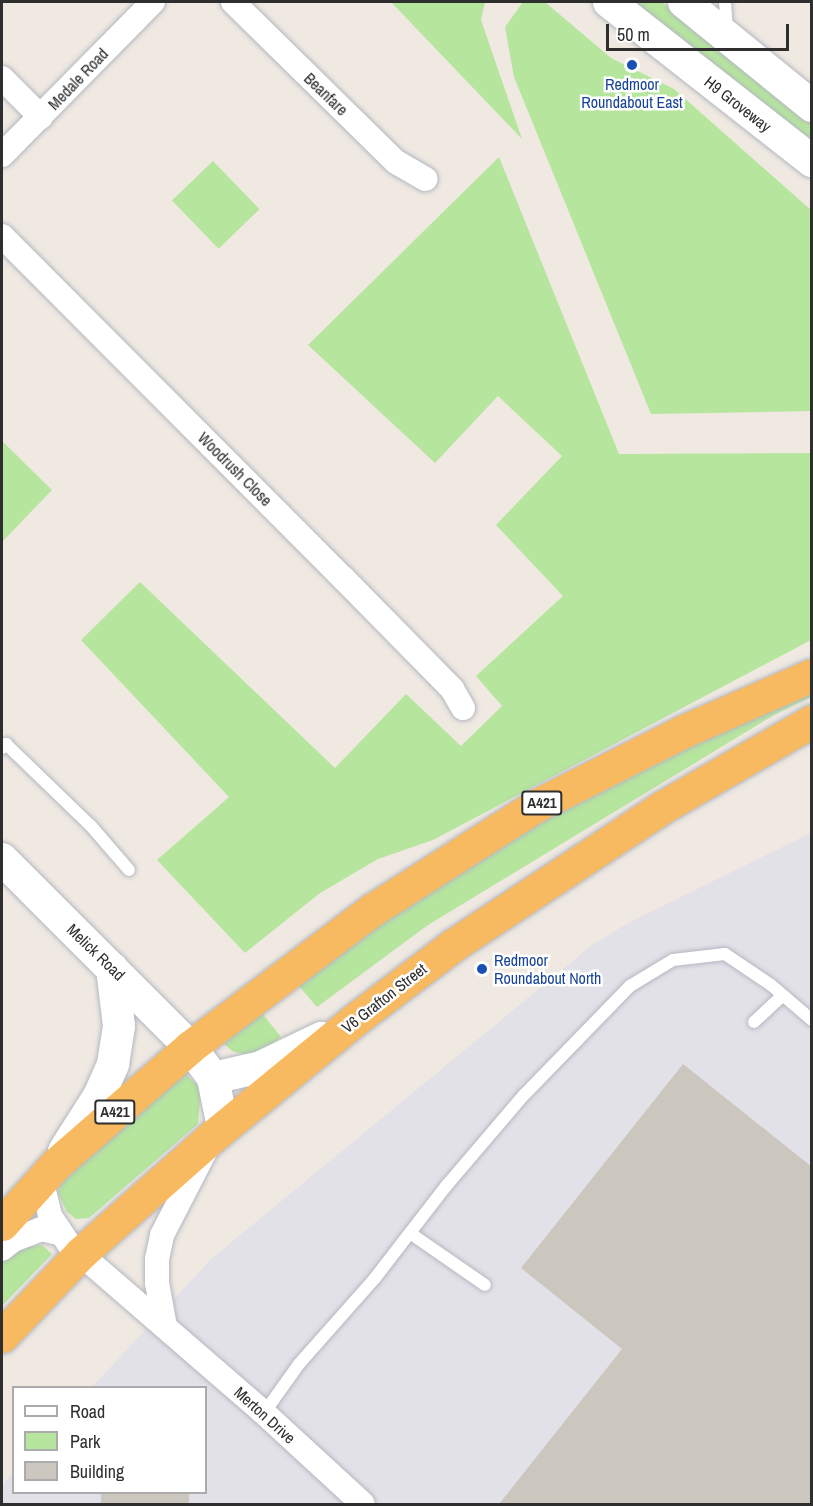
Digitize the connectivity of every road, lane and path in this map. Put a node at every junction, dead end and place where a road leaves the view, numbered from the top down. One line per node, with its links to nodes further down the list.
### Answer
1 (153, 2): 9 (street, Medale Road)
2 (233, 2): 12 (street, Beanfare)
3 (609, 2): 11 (street, H9 Groveway)
4 (684, 2): 6 (street)
5 (725, 2): 6 (lane)
6 (727, 38): 8 (street)
7 (2, 78): 9 (street)
8 (812, 106)
9 (41, 117): 10 (street, Medale Road)
10 (2, 155)
11 (812, 161)
12 (425, 179)
13 (2, 236): 15 (street, Woodrush Close)
14 (812, 675): 24 (highway, A421)
15 (463, 708)
16 (812, 721): 25 (highway, V6 Grafton Street)
17 (2, 748): 19 (lane)
18 (2, 859): 20 (street, Melick Road)
19 (129, 870)
20 (112, 968): 24 (street, Melick Road); 28 (street)
21 (782, 996): 22 (lane); 23 (lane); 30 (lane)
22 (812, 1020)
23 (754, 1022)
24 (190, 1047): 26 (street, Melick Road); 28 (highway, A421)
25 (295, 1059): 26 (street); 27 (highway, V6 Grafton Street)
26 (213, 1078): 27 (street)
27 (218, 1131): 31 (highway, V6 Grafton Street); 34 (street)
28 (49, 1171): 29 (highway, A421); 31 (street)
29 (2, 1224)
30 (410, 1233): 33 (lane); 36 (lane)
31 (70, 1243): 32 (street); 34 (street, Merton Drive); 35 (highway, V6 Grafton Street)
32 (2, 1249)
33 (485, 1285)
34 (165, 1327): 36 (street, Merton Drive)
35 (2, 1336)
36 (264, 1413): 37 (street, Merton Drive)
37 (363, 1504)

